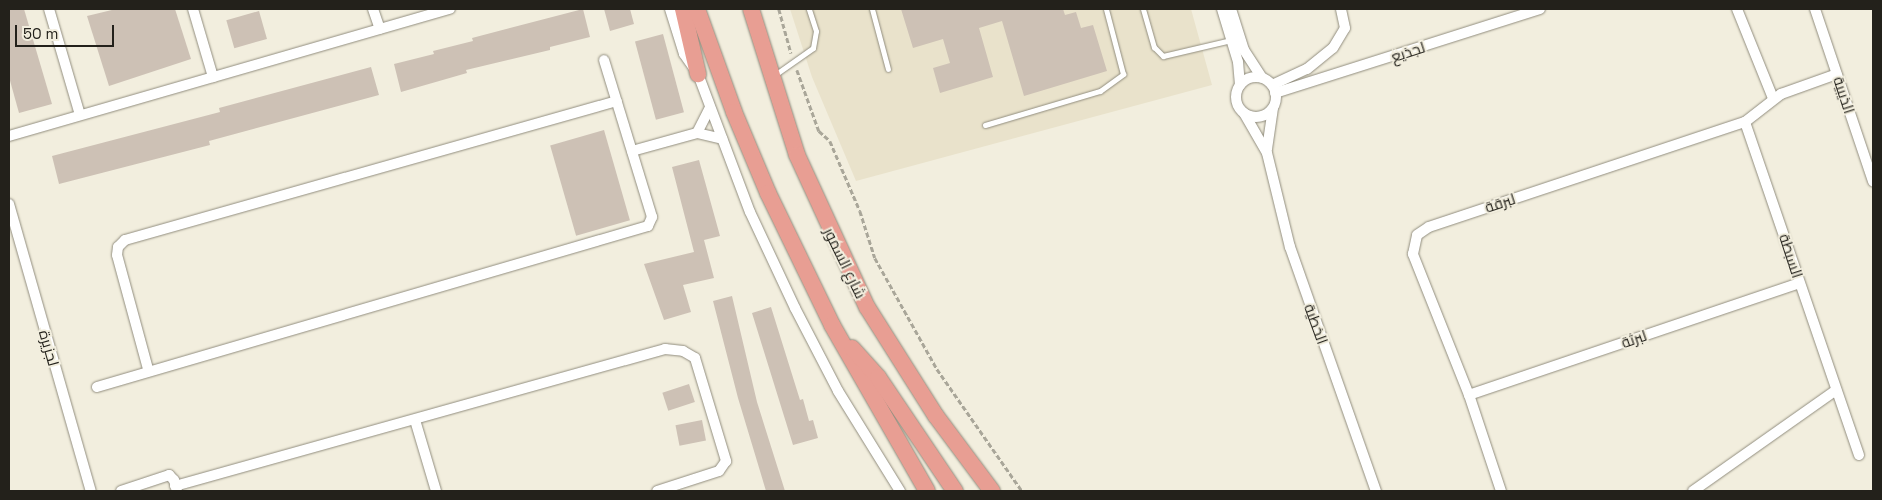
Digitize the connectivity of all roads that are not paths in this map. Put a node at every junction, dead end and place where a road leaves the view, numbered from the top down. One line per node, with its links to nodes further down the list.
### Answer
1 (49, 9): 35 (street)
2 (193, 9): 25 (street)
3 (373, 9): 19 (street)
4 (450, 9): 19 (street)
5 (670, 9): 23 (street)
6 (683, 9): 23 (main road)
7 (697, 9): 46 (main road)
8 (751, 9): 27 (main road, شارع السمور)
9 (809, 9): 27 (lane)
10 (872, 9): 22 (lane)
11 (1106, 9): 37 (lane)
12 (1143, 9): 20 (lane)
13 (1222, 9): 20 (street)
14 (1231, 9): 26 (street)
15 (1341, 9): 29 (street)
16 (1540, 9): 29 (street, لجذيع)
17 (1737, 9): 30 (street)
18 (1816, 9): 24 (street, الذيبية)
19 (380, 29): 25 (street)
20 (1231, 40): 28 (street)
21 (604, 60): 31 (street)
22 (888, 69)
23 (698, 74): 32 (street)
24 (1837, 74): 30 (street, لبرقة); 43 (street, الذيبية)
25 (213, 77): 35 (street)
26 (1262, 78): 28 (street); 29 (street)
27 (772, 82): 63 (main road, شارع السمور)
28 (1240, 85): 34 (street)
29 (1274, 89): 33 (street)
30 (1773, 98): 36 (street, لبرقة)
31 (617, 101): 41 (street); 47 (street)
32 (710, 108): 38 (street); 40 (street)
33 (1273, 108): 34 (street); 42 (street, الخطية)
34 (1244, 113): 42 (street, الخطية)
35 (80, 115): 39 (street)
36 (1745, 122): 45 (street, السبطة); 50 (street, لبرقة)
37 (986, 125)
38 (697, 133): 40 (street); 41 (street)
39 (9, 136)
40 (722, 139): 53 (street)
41 (632, 151): 47 (street)
42 (1267, 153): 64 (street, الخطية)
43 (1873, 182)
44 (9, 204): 55 (street, لجزيرة)
45 (1799, 283): 49 (street, السبطة); 50 (street, لبرثة)
46 (832, 325): 61 (main road); 62 (main road)
47 (148, 369): 48 (street)
48 (97, 387)
49 (1836, 390): 52 (street, السبطة); 66 (street)
50 (1468, 395): 65 (street, لبرقة)
51 (416, 420): 54 (street); 57 (street); 58 (street)
52 (1859, 455)
53 (888, 471): 59 (street); 60 (street)
54 (176, 489): 56 (street)
55 (91, 491)
56 (121, 491)
57 (436, 491)
58 (657, 491)
59 (890, 491)
60 (900, 491)
61 (927, 491)
62 (955, 491)
63 (992, 491)
64 (1376, 491)
65 (1501, 491)
66 (1693, 491)

